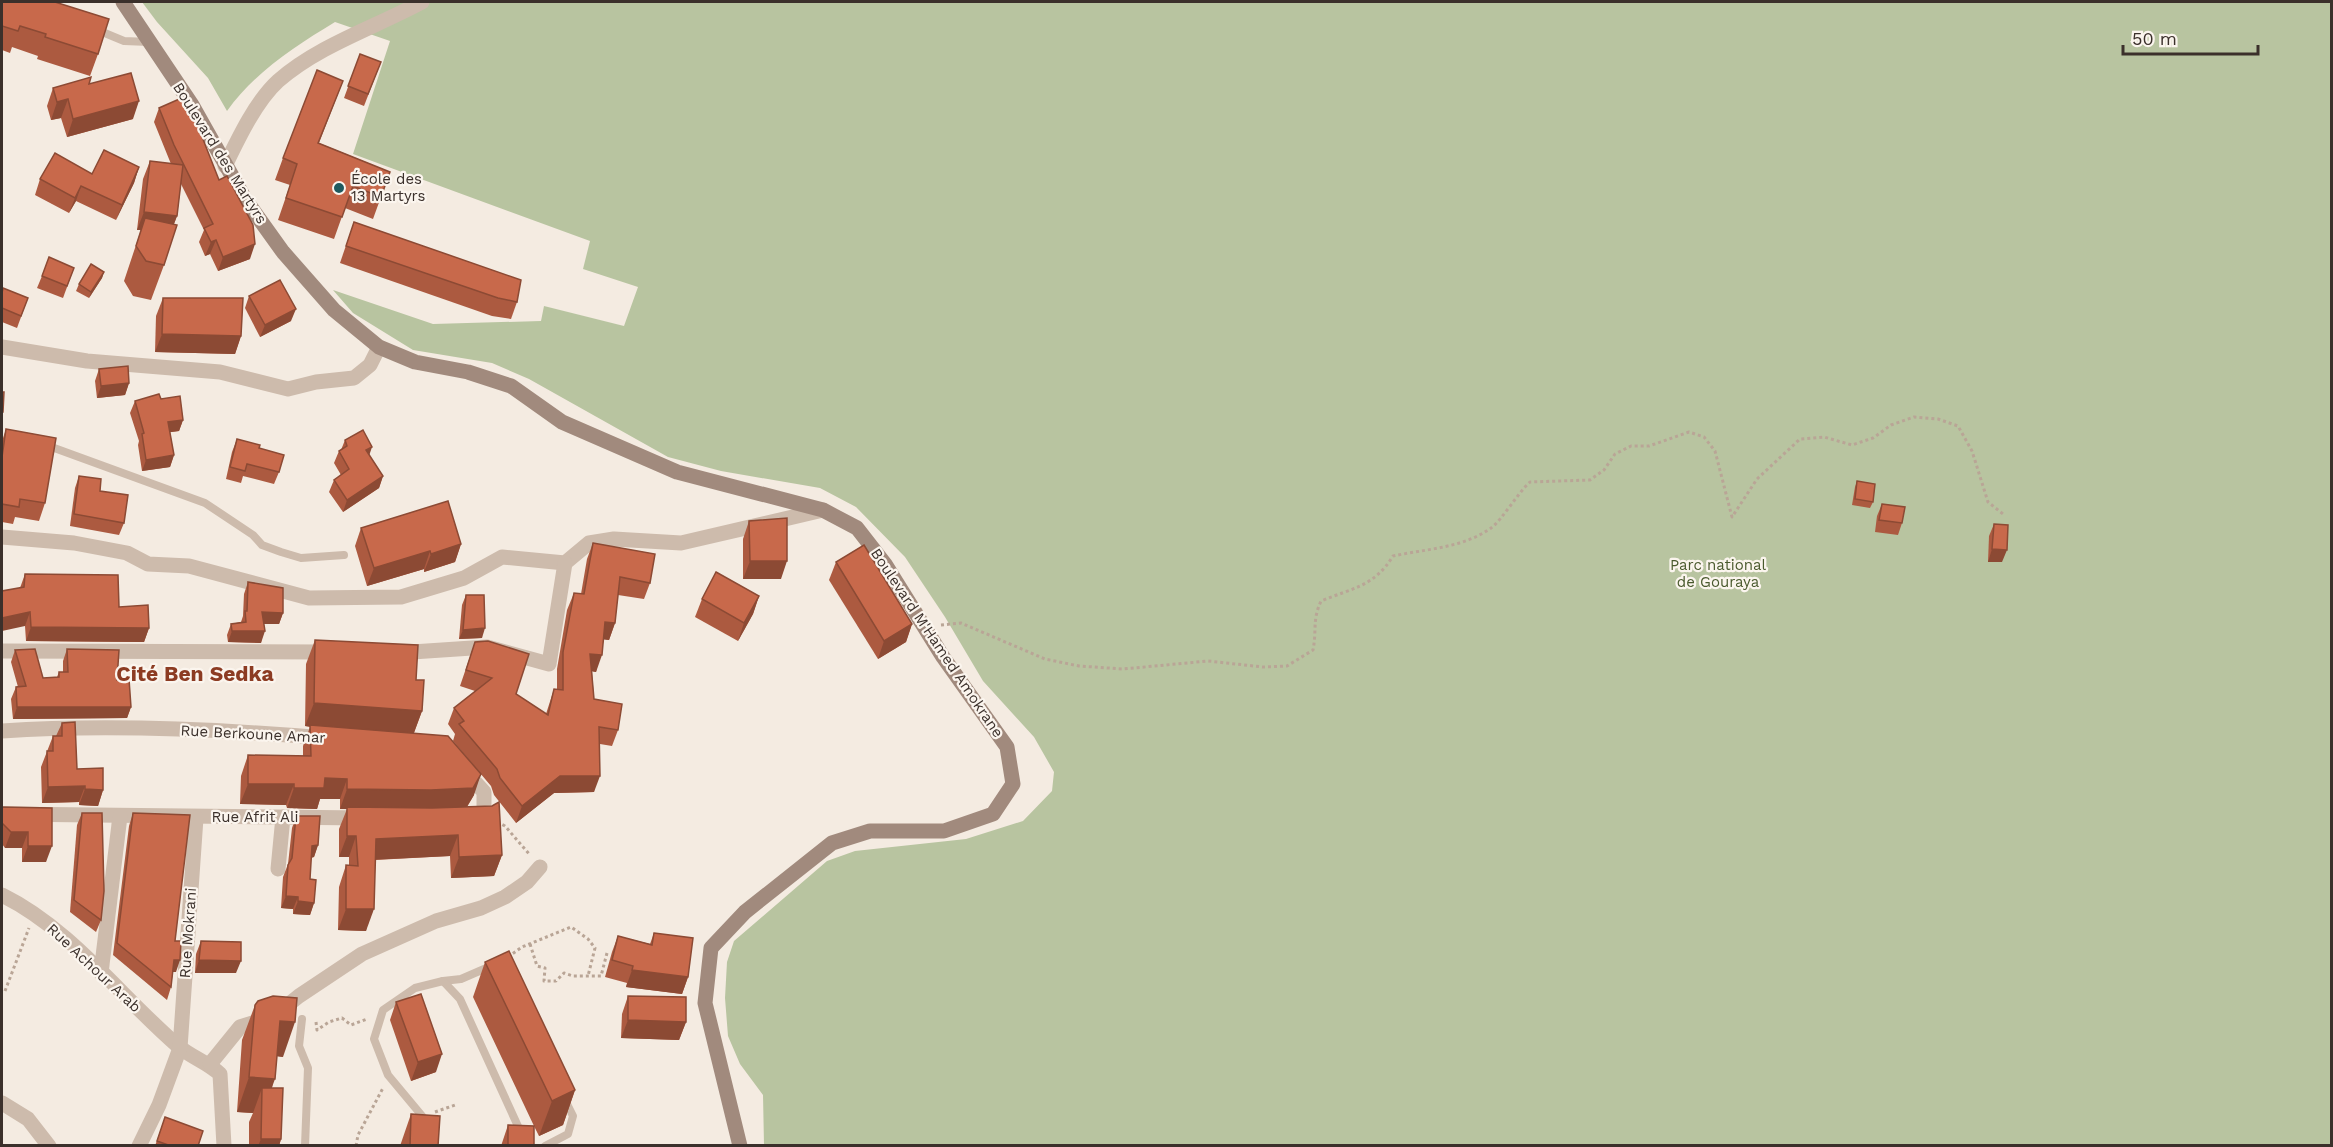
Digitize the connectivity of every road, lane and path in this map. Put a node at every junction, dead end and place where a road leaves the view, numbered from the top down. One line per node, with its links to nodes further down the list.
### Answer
1 (123, 2): 4 (main road, Boulevard des Martyrs)
2 (423, 2): 5 (street)
3 (85, 24): 4 (lane)
4 (149, 42): 5 (main road, Boulevard des Martyrs)
5 (225, 166): 7 (main road, Boulevard des Martyrs)
6 (2, 347): 7 (street)
7 (379, 347): 9 (main road, Boulevard M'Hamed Amokrane)
8 (36, 442): 12 (lane)
9 (823, 510): 13 (street); 14 (main road, Boulevard M'Hamed Amokrane)
10 (2003, 514): 14 (path)
11 (2, 537): 13 (street)
12 (344, 555)
13 (564, 563): 17 (street)
14 (924, 628): 54 (main road, Boulevard M'Hamed Amokrane)
15 (2, 651): 16 (street)
16 (342, 653)
17 (378, 653)
18 (2, 730): 19 (street, Rue Berkoune Amar)
19 (342, 739)
20 (453, 756): 24 (street)
21 (2, 814): 22 (street, Rue Afrit Ali)
22 (120, 816): 25 (street, Rue Afrit Ali); 35 (street)
23 (283, 817): 25 (street, Rue Afrit Ali); 27 (street, Rue Afrit Ali); 29 (street)
24 (484, 817): 26 (street); 28 (path)
25 (196, 818): 41 (street, Rue Mokrani)
26 (464, 818)
27 (377, 819)
28 (540, 867): 42 (street)
29 (278, 869)
30 (2, 895): 31 (street, Rue Achour Arab)
31 (34, 914): 35 (street, Rue Achour Arab); 38 (path)
32 (530, 944): 34 (path); 36 (path); 36 (path)
33 (607, 953): 36 (path)
34 (502, 961): 37 (lane)
35 (101, 973): 41 (street, Rue Achour Arab)
36 (588, 976)
37 (443, 981): 39 (lane); 52 (lane)
38 (5, 991)
39 (381, 1018): 40 (path); 43 (lane)
40 (302, 1019): 50 (lane)
41 (180, 1048): 42 (street, Rue Achour Arab); 48 (street, Rue Mokrani)
42 (210, 1064): 49 (street)
43 (388, 1075): 46 (lane); 51 (path)
44 (558, 1085): 53 (lane)
45 (2, 1103): 47 (street)
46 (433, 1129)
47 (49, 1146)
48 (139, 1146)
49 (224, 1146)
50 (305, 1146)
51 (356, 1146)
52 (527, 1146)
53 (544, 1146)
54 (740, 1146)

